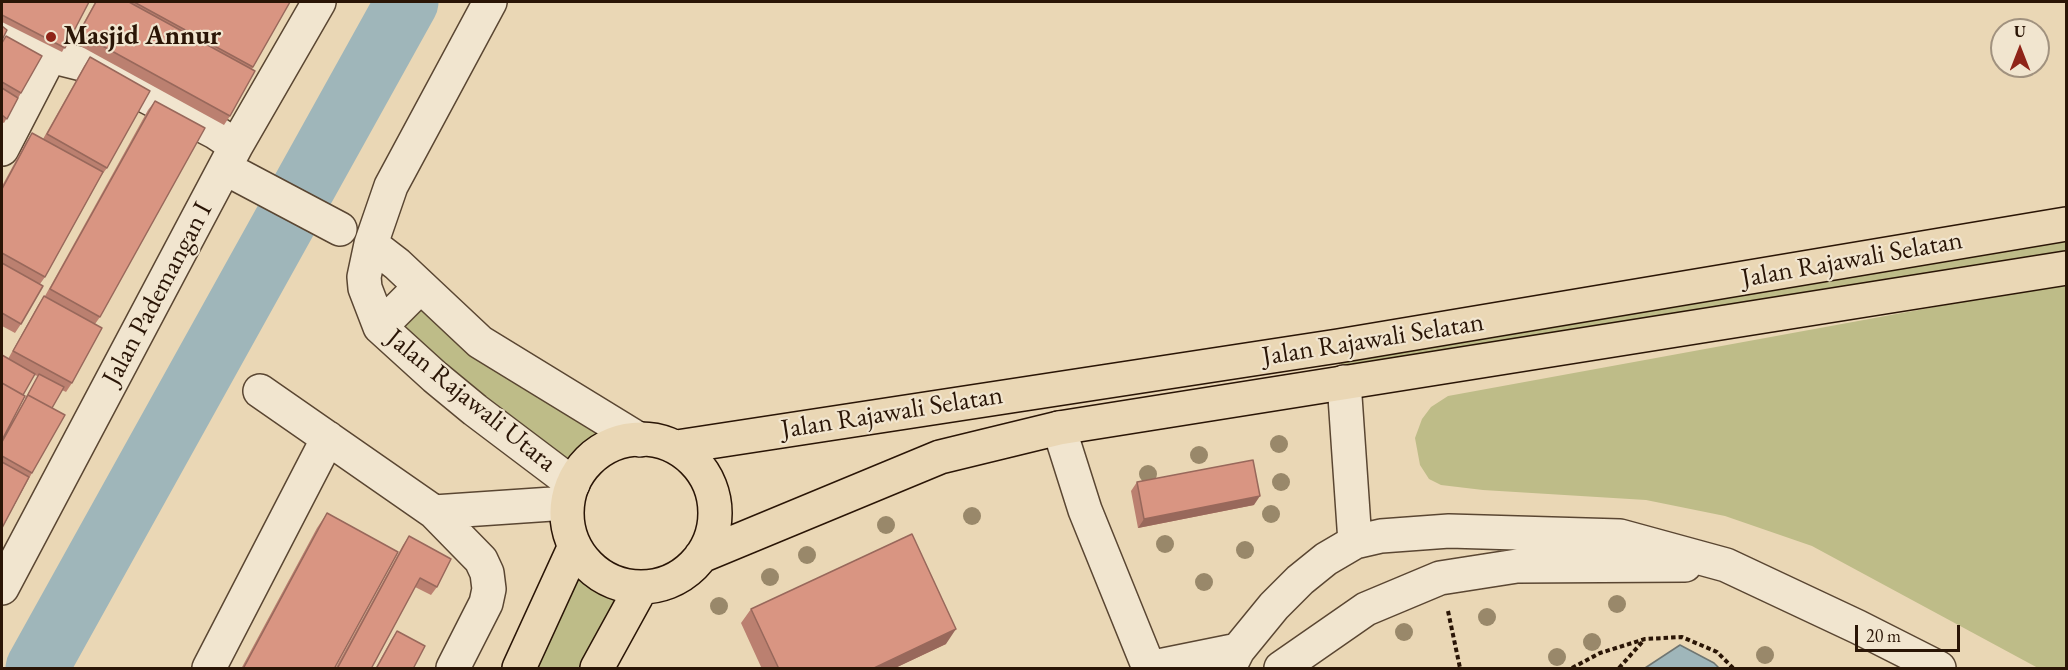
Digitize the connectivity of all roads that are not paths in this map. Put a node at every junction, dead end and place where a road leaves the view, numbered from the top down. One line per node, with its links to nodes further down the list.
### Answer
1 (490, 2): 9 (street, Jalan Rajawali Utara)
2 (308, 5): 6 (street, Jalan Pademangan I)
3 (2, 30): 4 (street)
4 (50, 56): 5 (street); 6 (street)
5 (2, 149)
6 (240, 167): 8 (street); 26 (street, Jalan Pademangan I)
7 (2067, 224): 13 (main road, Jalan Rajawali Selatan)
8 (335, 226)
9 (371, 244): 11 (street, Jalan Rajawali Utara); 12 (street, Jalan Rajawali Utara)
10 (2067, 268): 14 (main road, Jalan Rajawali Selatan)
11 (420, 286): 12 (street); 18 (street, Jalan Rajawali Utara)
12 (380, 327): 20 (street, Jalan Rajawali Utara)
13 (1338, 346): 14 (main road); 19 (main road, Jalan Rajawali Selatan)
14 (1344, 382): 16 (main road, Jalan Rajawali Selatan); 22 (street)
15 (260, 391): 17 (street)
16 (1059, 428): 24 (main road, Jalan Rajawali Selatan); 33 (street)
17 (328, 438): 21 (street); 29 (street)
18 (640, 440): 19 (main road); 20 (main road)
19 (677, 447): 24 (main road)
20 (570, 493): 21 (street); 23 (main road)
21 (434, 512): 30 (street)
22 (1355, 542): 25 (street); 28 (street)
23 (574, 548): 27 (main road); 31 (main road)
24 (701, 556): 27 (main road)
25 (1726, 565): 34 (street); 35 (street)
26 (6, 570)
27 (641, 588): 32 (main road)
28 (1233, 659): 33 (street)
29 (209, 669)
30 (453, 669)
31 (519, 669)
32 (597, 669)
33 (1149, 669)
34 (1281, 669)
35 (1939, 669)

